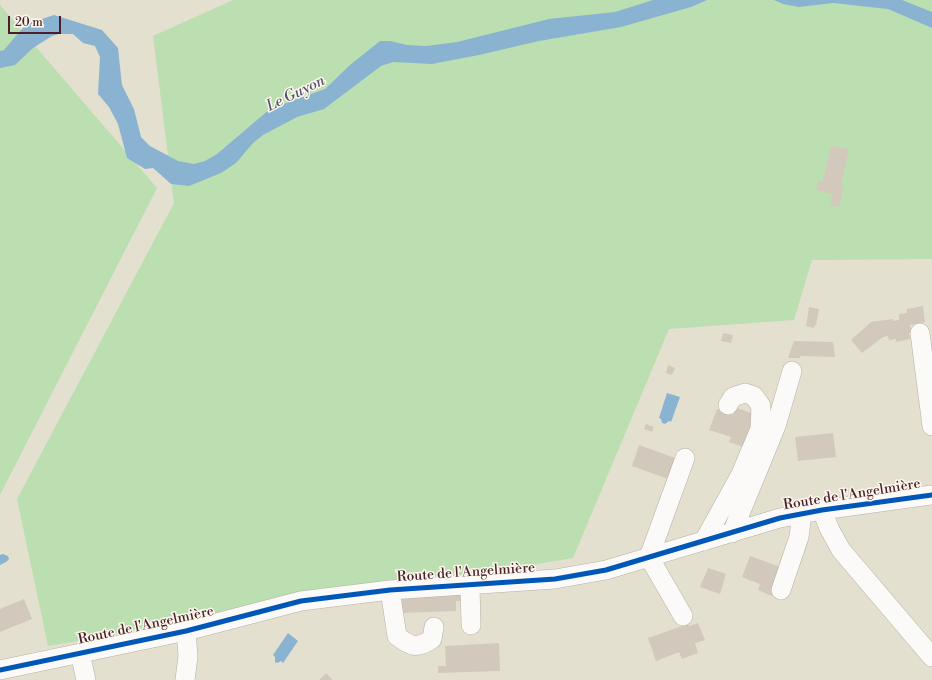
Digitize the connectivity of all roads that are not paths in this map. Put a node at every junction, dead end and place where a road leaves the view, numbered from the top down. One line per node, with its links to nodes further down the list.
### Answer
1 (920, 333): 4 (street)
2 (792, 370): 9 (street)
3 (728, 405): 10 (street)
4 (932, 426)
5 (685, 458): 11 (street)
6 (932, 495): 7 (street, Route de l'Angelmière)
7 (822, 510): 8 (street, Route de l'Angelmière); 20 (street)
8 (802, 513): 9 (street, Route de l'Angelmière); 14 (street)
9 (732, 533): 10 (street, Route de l'Angelmière)
10 (704, 541): 11 (street, Route de l'Angelmière)
11 (649, 557): 12 (street, Route de l'Angelmière); 15 (street)
12 (470, 585): 13 (street, Route de l'Angelmière); 16 (street)
13 (390, 590): 17 (street); 18 (street, Route de l'Angelmière)
14 (782, 590)
15 (683, 616)
16 (471, 625)
17 (434, 627)
18 (186, 631): 19 (street, Route de l'Angelmière); 23 (street)
19 (80, 653): 21 (street, Route de l'Angelmière); 22 (street)
20 (932, 657)
21 (0, 670)
22 (86, 680)
23 (185, 680)

